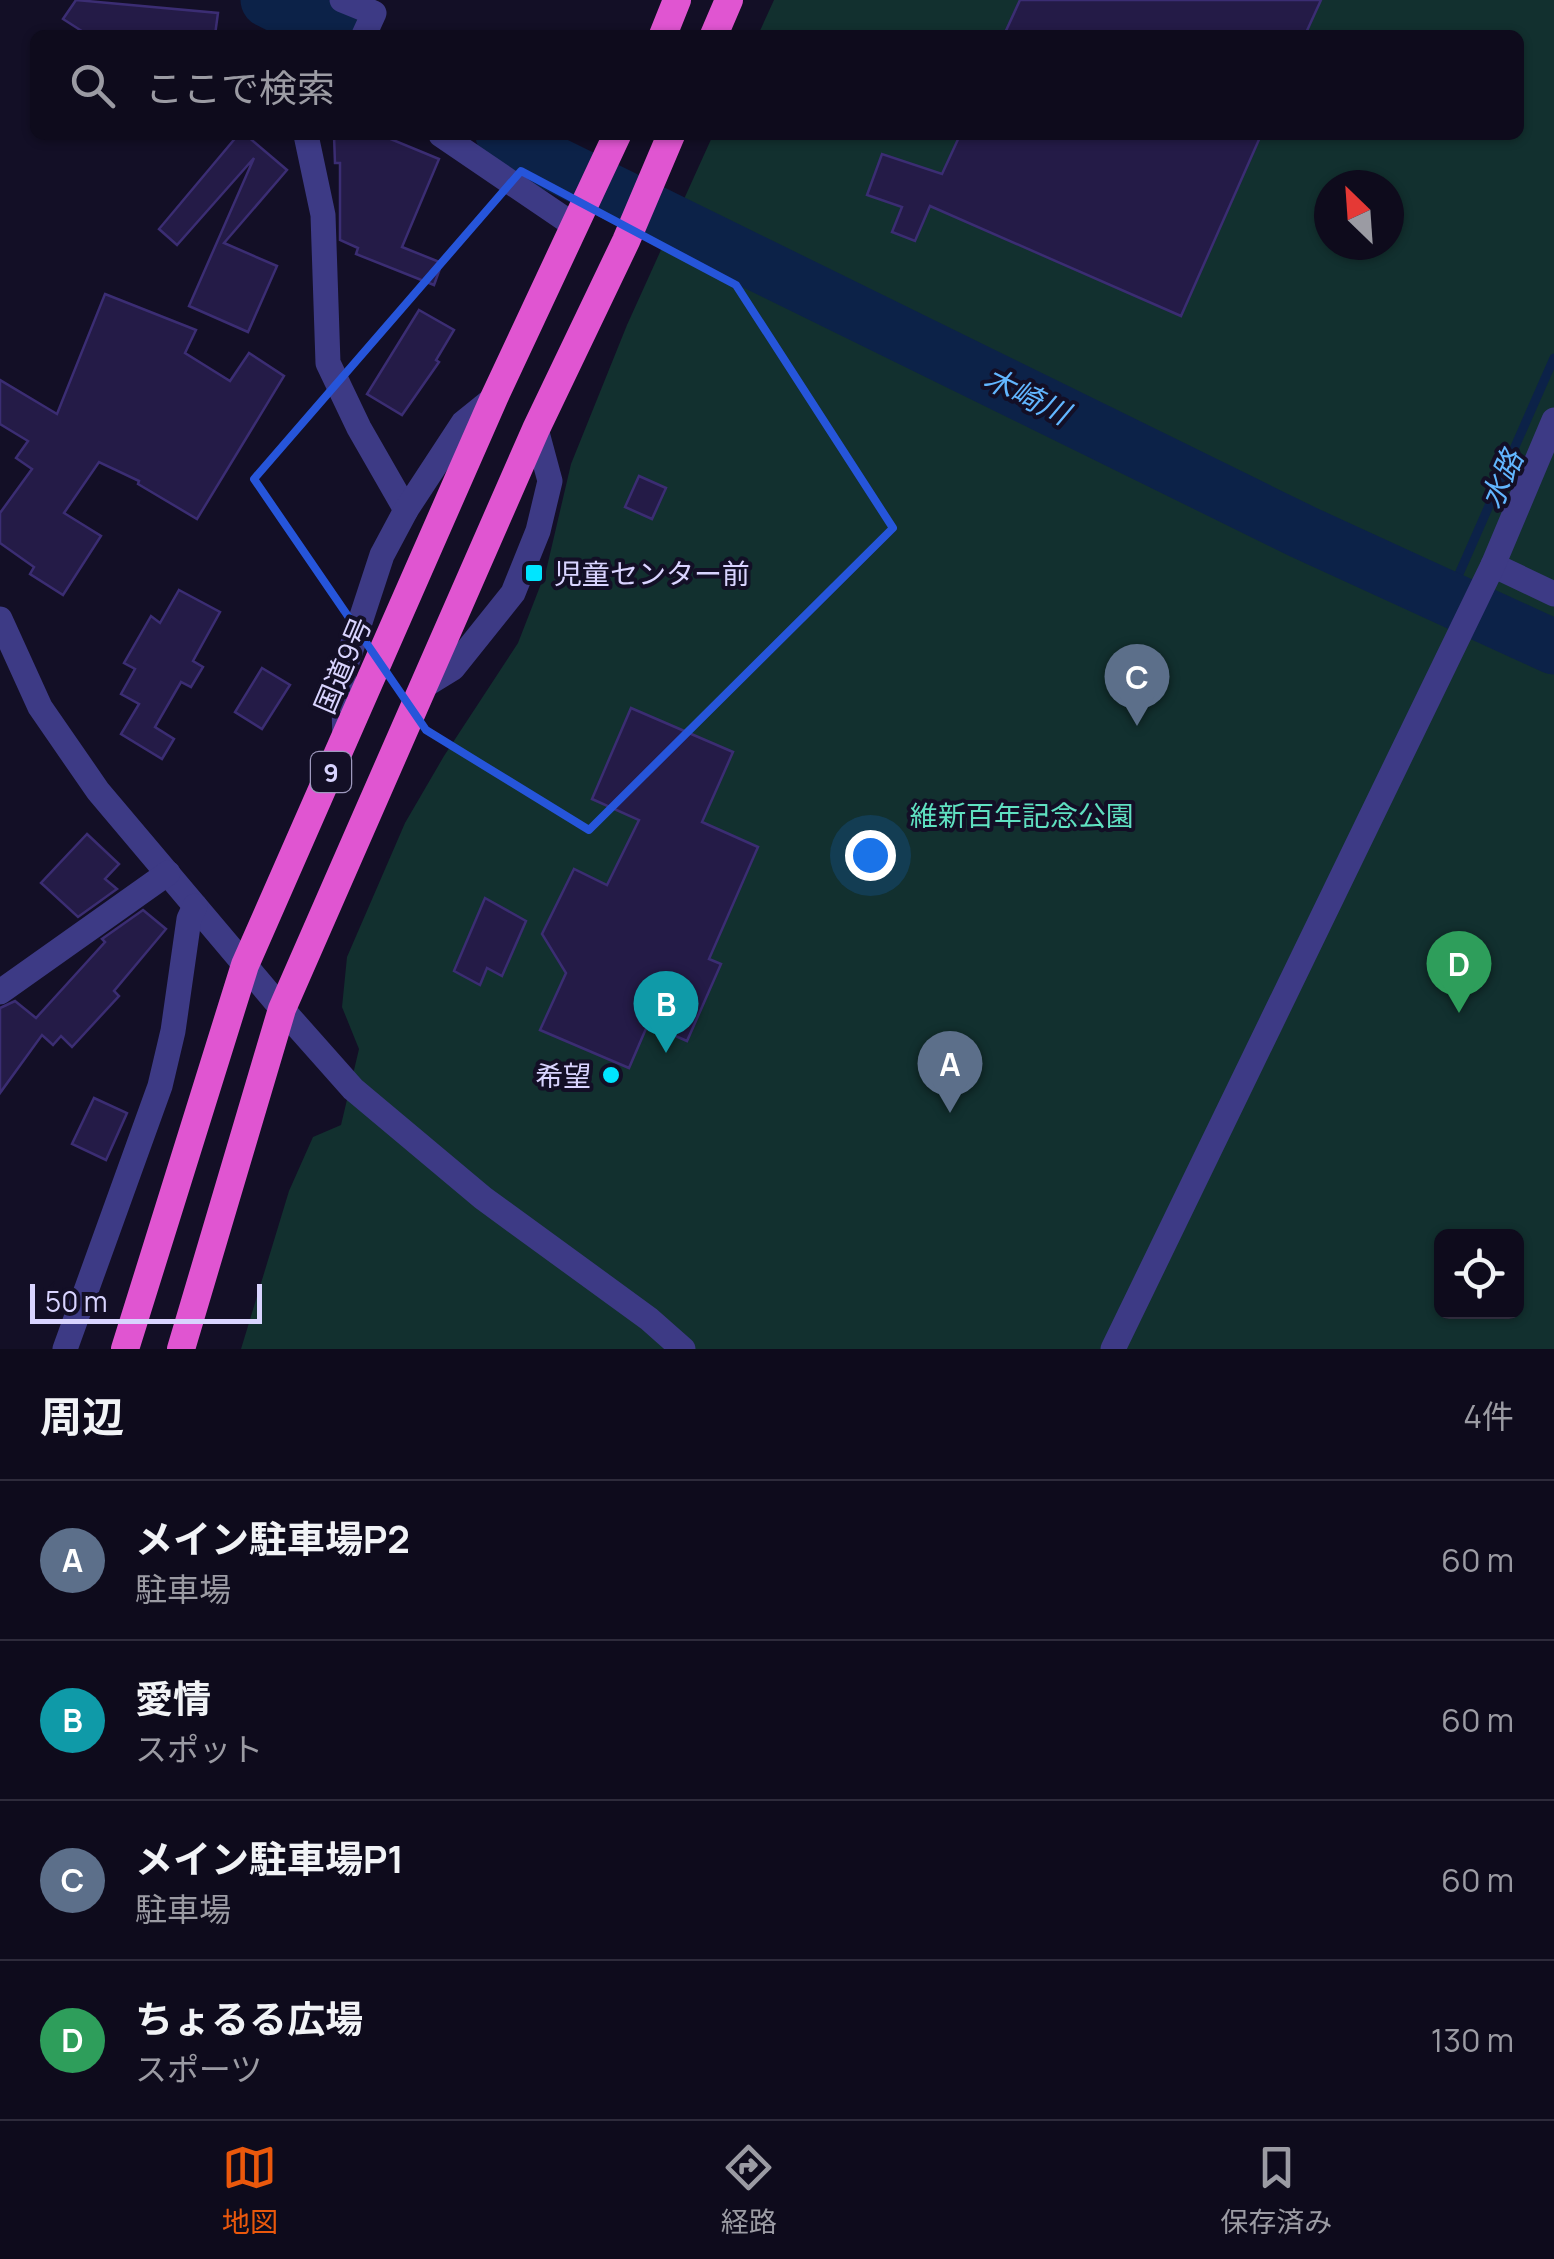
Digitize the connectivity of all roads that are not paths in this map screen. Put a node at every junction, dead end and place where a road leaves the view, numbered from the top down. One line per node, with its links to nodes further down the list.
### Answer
1 (342, 0): 4 (street)
2 (677, 0): 5 (highway)
3 (729, 0): 6 (highway)
4 (366, 30)
5 (664, 30)
6 (716, 30)
7 (307, 140): 15 (street)
8 (449, 140): 11 (street)
9 (669, 140): 14 (highway, 9)
10 (612, 145): 11 (highway, 国道9号 / 9)
11 (578, 219): 12 (highway, 国道9号 / 9)
12 (494, 398): 15 (street); 20 (highway, 国道9号 / 9)
13 (1554, 420): 16 (street)
14 (536, 430): 19 (highway, 9); 19 (street)
15 (406, 510): 20 (street)
16 (1493, 565): 17 (street); 30 (street)
17 (1554, 594)
18 (2, 630): 21 (street)
19 (422, 687): 25 (highway, 9)
20 (345, 740): 23 (highway, 国道9号 / 9)
21 (168, 873): 22 (street); 24 (street)
22 (195, 906): 23 (street); 26 (street)
23 (246, 964): 25 (street); 27 (highway, 国道9号 / 9)
24 (0, 992)
25 (282, 1009): 28 (highway, 9); 29 (street)
26 (64, 1349)
27 (125, 1349)
28 (181, 1349)
29 (683, 1349)
30 (1113, 1349)

